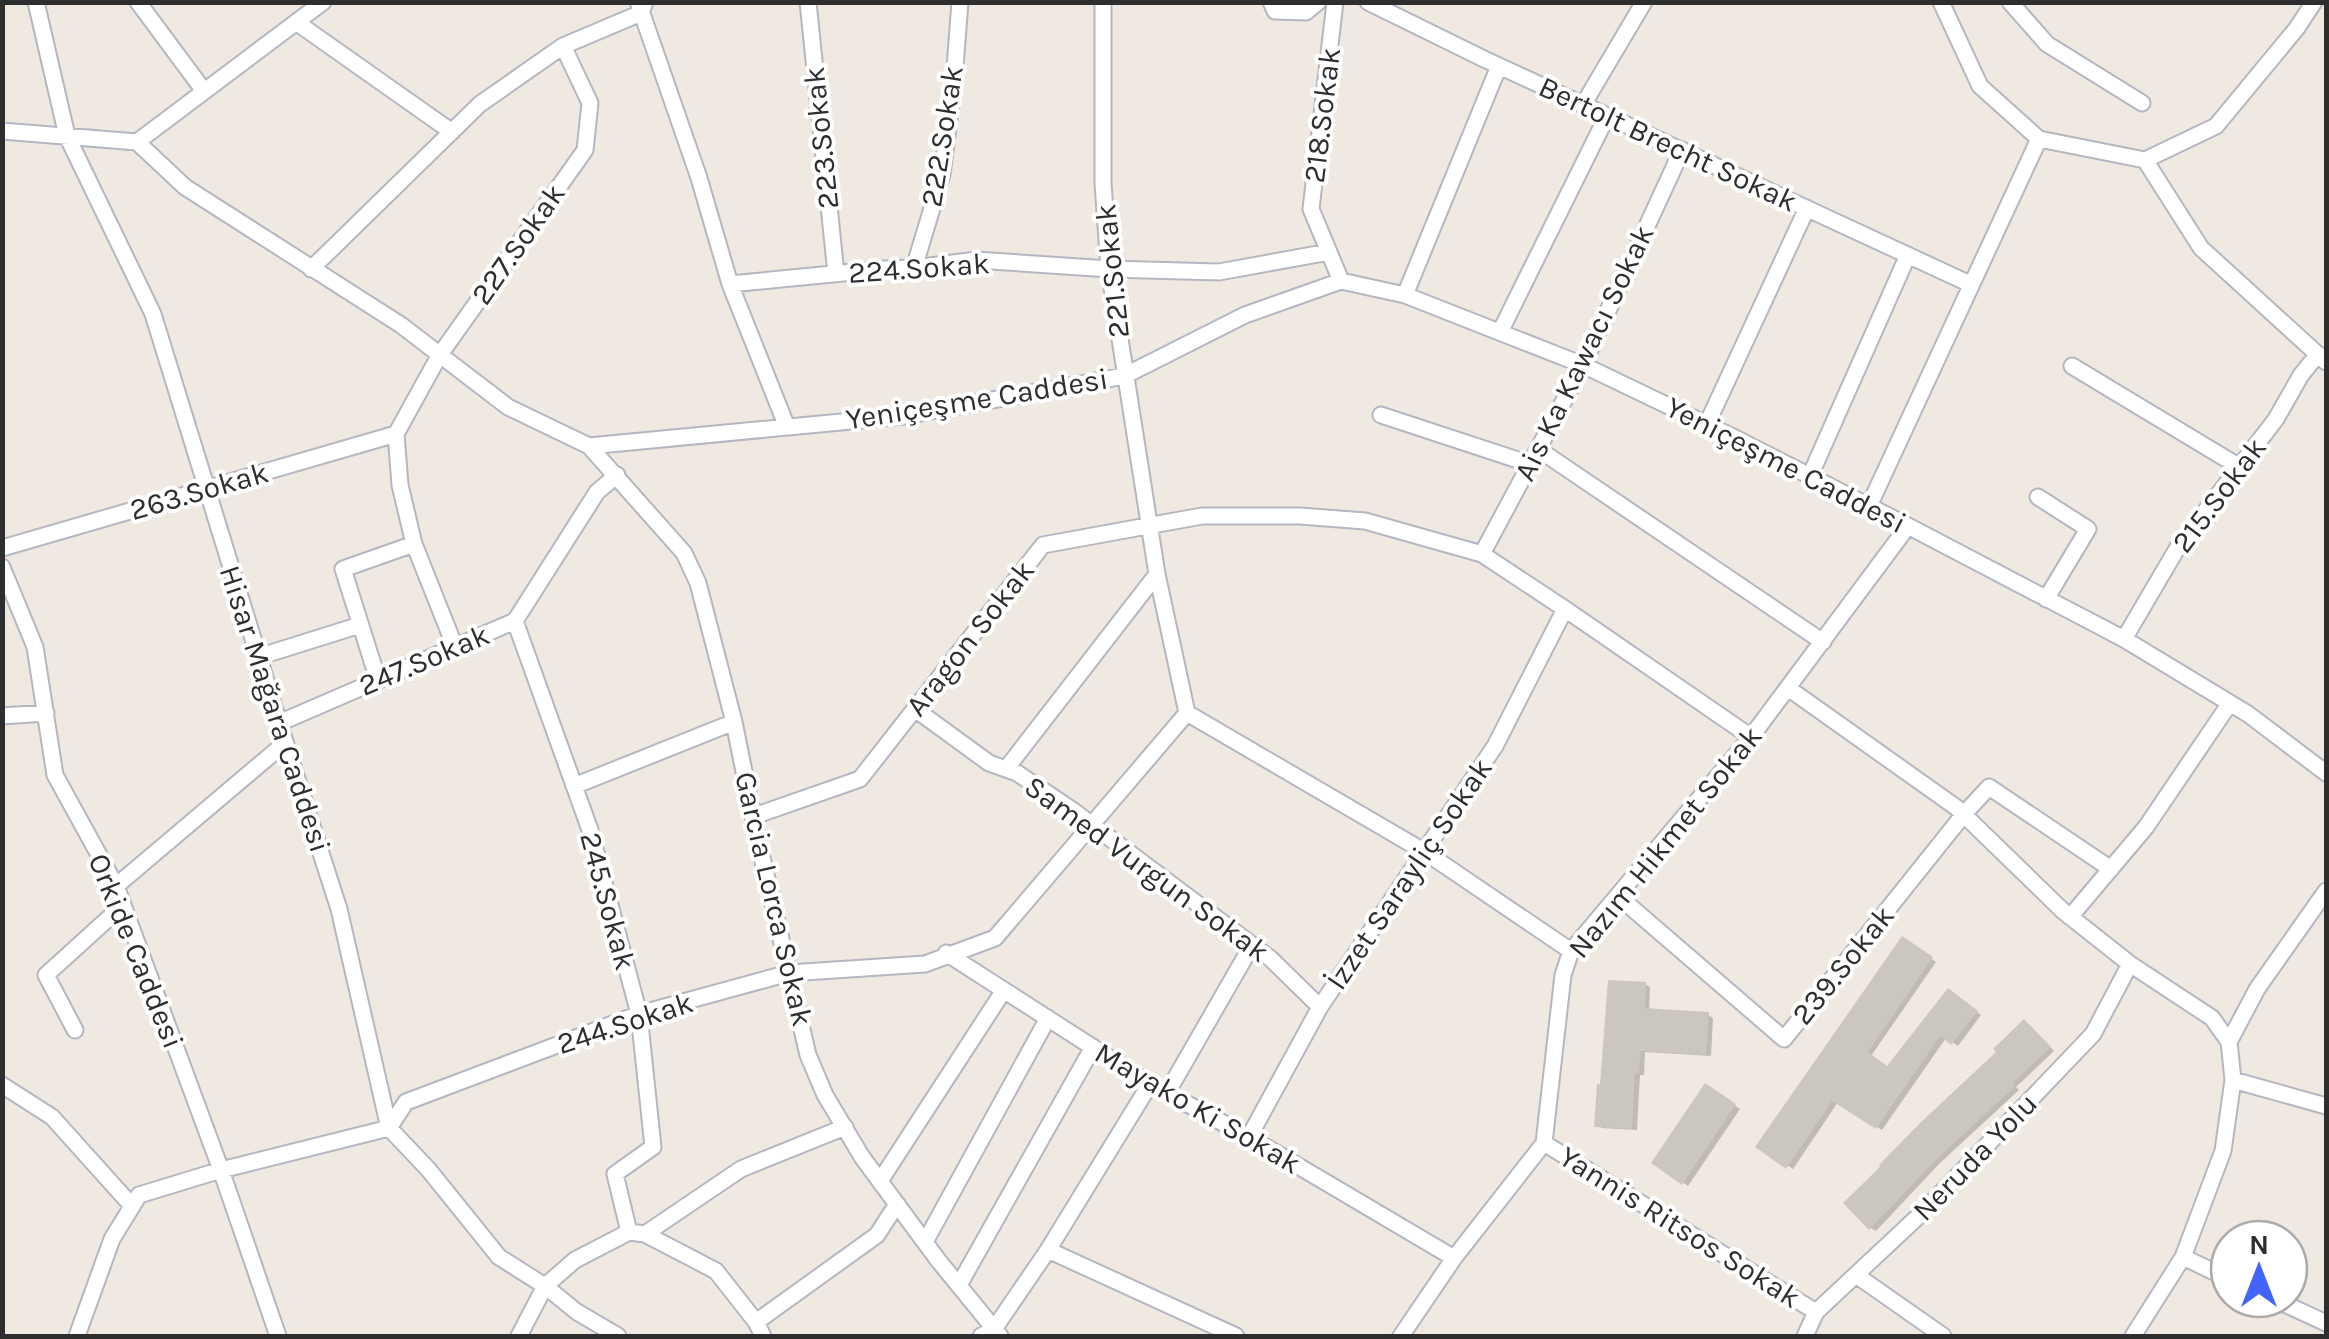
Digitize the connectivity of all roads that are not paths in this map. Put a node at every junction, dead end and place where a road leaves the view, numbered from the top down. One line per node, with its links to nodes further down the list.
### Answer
1 (36, 2): 25 (street, Hisar Mağara Caddesi)
2 (138, 2): 19 (street)
3 (323, 2): 16 (street)
4 (808, 2): 36 (street, 223.Sokak)
5 (960, 2): 33 (street, 222.Sokak)
6 (1103, 2): 34 (street, 221.Sokak)
7 (1270, 2): 8 (street)
8 (1318, 2)
9 (1335, 2): 31 (street, 218.Sokak)
10 (1368, 2): 18 (street, Bertolt Brecht Sokak)
11 (1644, 2): 21 (street)
12 (2010, 2): 20 (street)
13 (2314, 2): 29 (street)
14 (1947, 5): 26 (street)
15 (641, 6): 17 (street); 38 (street)
16 (296, 22): 19 (street); 24 (street)
17 (562, 46): 24 (street); 42 (street, 227.Sokak)
18 (1498, 66): 21 (street, Bertolt Brecht Sokak); 40 (street)
19 (204, 92): 27 (street)
20 (2142, 103)
21 (1583, 105): 22 (street, Bertolt Brecht Sokak)
22 (1607, 116): 28 (street, Bertolt Brecht Sokak); 41 (street)
23 (2, 131): 25 (street)
24 (452, 132): 35 (street)
25 (68, 136): 27 (street); 56 (street, Hisar Mağara Caddesi)
26 (2039, 138): 29 (street); 39 (street)
27 (137, 142): 35 (street)
28 (1682, 150): 30 (street, Bertolt Brecht Sokak); 44 (street, Ais Ka Kawacı Sokak)
29 (2145, 160): 43 (street)
30 (1806, 208): 32 (street, Bertolt Brecht Sokak); 48 (street)
31 (1329, 252): 34 (street, 224.Sokak); 37 (street, 218.Sokak)
32 (1908, 255): 39 (street, Bertolt Brecht Sokak); 55 (street)
33 (914, 268): 34 (street, 224.Sokak); 36 (street, 224.Sokak)
34 (1109, 269): 46 (street, 221.Sokak)
35 (311, 270): 42 (street)
36 (836, 274): 38 (street, 224.Sokak)
37 (1341, 281): 40 (street, Yeniçeşme Caddesi); 46 (street, Yeniçeşme Caddesi)
38 (730, 284): 49 (street)
39 (1970, 284): 58 (street)
40 (1405, 295): 41 (street, Yeniçeşme Caddesi)
41 (1500, 332): 44 (street, Yeniçeşme Caddesi)
42 (439, 356): 50 (street, 227.Sokak); 51 (street)
43 (2322, 358): 53 (street, 215.Sokak)
44 (1583, 365): 48 (street, Yeniçeşme Caddesi); 52 (street, Ais Ka Kawacı Sokak)
45 (2072, 366): 53 (street)
46 (1124, 376): 49 (street, Yeniçeşme Caddesi); 59 (street, 221.Sokak)
47 (1380, 415): 52 (street)
48 (1706, 424): 55 (street, Yeniçeşme Caddesi)
49 (787, 427): 51 (street, Yeniçeşme Caddesi)
50 (396, 434): 56 (street, 263.Sokak); 61 (street)
51 (590, 446): 54 (street, Garcia Lorca Sokak)
52 (1534, 457): 63 (street, Ais Ka Kawacı Sokak); 71 (street)
53 (2238, 466): 70 (street, 215.Sokak)
54 (617, 476): 68 (street, 247.Sokak); 81 (street, Garcia Lorca Sokak)
55 (1810, 476): 58 (street, Yeniçeşme Caddesi)
56 (206, 488): 62 (street, 263.Sokak); 73 (street, Hisar Mağara Caddesi)
57 (2038, 498): 66 (street)
58 (1868, 506): 60 (street, Yeniçeşme Caddesi)
59 (1150, 526): 63 (street, Aragon Sokak); 65 (street, 221.Sokak); 77 (street, Aragon Sokak)
60 (1908, 526): 66 (street, Yeniçeşme Caddesi); 71 (street, Nazım Hikmet Sokak)
61 (414, 544): 69 (street); 72 (street)
62 (2, 548)
63 (1482, 554): 67 (street, Aragon Sokak)
64 (2, 567): 78 (street, Orkide Caddesi)
65 (1157, 574): 79 (street, 221.Sokak); 85 (street)
66 (2046, 599): 70 (street, Yeniçeşme Caddesi)
67 (1565, 609): 83 (street, Aragon Sokak); 91 (street, İzzet Sarayliç Sokak)
68 (515, 621): 72 (street, 247.Sokak); 87 (street, 245.Sokak)
69 (360, 625): 73 (street); 74 (street)
70 (2124, 639): 76 (street, Yeniçeşme Caddesi)
71 (1823, 642): 75 (street, Nazım Hikmet Sokak)
72 (455, 647): 74 (street, 247.Sokak)
73 (258, 657): 82 (street, Hisar Mağara Caddesi)
74 (378, 680): 82 (street, 247.Sokak)
75 (1788, 688): 83 (street, Nazım Hikmet Sokak); 88 (street)
76 (2230, 703): 86 (street, Yeniçeşme Caddesi); 92 (street)
77 (915, 710): 85 (street, Samed Vurgun Sokak); 89 (street, Aragon Sokak)
78 (46, 713): 80 (street); 93 (street, Orkide Caddesi)
79 (1187, 713): 90 (street, 244.Sokak); 91 (street)
80 (2, 716)
81 (734, 722): 87 (street); 89 (street, Garcia Lorca Sokak)
82 (278, 723): 84 (street, Hisar Mağara Caddesi)
83 (1751, 738): 95 (street, Nazım Hikmet Sokak)
84 (285, 743): 93 (street); 116 (street, Hisar Mağara Caddesi)
85 (1006, 769): 90 (street, Samed Vurgun Sokak)
86 (2326, 773)
87 (574, 786): 105 (street, 245.Sokak)
88 (1964, 814): 92 (street); 95 (street, 239.Sokak); 97 (street)
89 (754, 816): 102 (street, Garcia Lorca Sokak)
90 (1092, 825): 98 (street, Samed Vurgun Sokak); 100 (street, 244.Sokak)
91 (1426, 852): 99 (street); 104 (street, İzzet Sarayliç Sokak)
92 (2110, 868): 97 (street)
93 (116, 886): 96 (street, Orkide Caddesi)
94 (2326, 891): 108 (street)
95 (1618, 896): 99 (street, Nazım Hikmet Sokak)
96 (122, 906): 107 (street); 119 (street, Orkide Caddesi)
97 (2070, 917): 101 (street)
98 (1252, 945): 104 (street, Samed Vurgun Sokak); 113 (street)
99 (1571, 951): 118 (street, Nazım Hikmet Sokak)
100 (948, 954): 102 (street, 244.Sokak); 103 (street, Mayako Ki Sokak)
101 (2130, 964): 108 (street); 129 (street, Neruda Yolu)
102 (789, 973): 105 (street, 244.Sokak); 115 (street, Garcia Lorca Sokak)
103 (1004, 990): 106 (street, Mayako Ki Sokak); 120 (street)
104 (1320, 1007): 117 (street, İzzet Sarayliç Sokak)
105 (639, 1014): 116 (street, 244.Sokak); 123 (street, 245.Sokak)
106 (1048, 1018): 109 (street, Mayako Ki Sokak); 124 (street)
107 (75, 1030)
108 (2229, 1042): 110 (street)
109 (1092, 1047): 111 (street, Mayako Ki Sokak); 130 (street)
110 (2232, 1080): 114 (street); 127 (street)
111 (1150, 1084): 113 (street, Mayako Ki Sokak); 125 (street)
112 (2, 1085): 122 (street)
113 (1167, 1093): 117 (street, Mayako Ki Sokak)
114 (2326, 1106)
115 (844, 1127): 120 (street, Garcia Lorca Sokak); 123 (street)
116 (389, 1128): 119 (street, 244.Sokak); 131 (street)
117 (1249, 1138): 126 (street, Mayako Ki Sokak)
118 (1544, 1143): 126 (street); 132 (street, Yannis Ritsos Sokak)
119 (221, 1170): 122 (street, 244.Sokak); 136 (street, Orkide Caddesi)
120 (880, 1181): 121 (street, Garcia Lorca Sokak)
121 (897, 1204): 124 (street, Garcia Lorca Sokak); 133 (street)
122 (132, 1206): 135 (street)
123 (637, 1233): 131 (street); 133 (street)
124 (925, 1242): 130 (street, Garcia Lorca Sokak)
125 (1048, 1250): 134 (street); 139 (street)
126 (1454, 1258): 140 (street)
127 (2183, 1258): 128 (street); 143 (street)
128 (2209, 1269)
129 (1856, 1274): 132 (street, Neruda Yolu); 142 (street)
130 (959, 1285): 134 (street, Garcia Lorca Sokak)
131 (544, 1286): 137 (street); 138 (street)
132 (1816, 1312): 141 (street, Neruda Yolu)
133 (759, 1329)
134 (992, 1334)
135 (77, 1336)
136 (278, 1336)
137 (518, 1336)
138 (618, 1336)
139 (1236, 1336)
140 (1401, 1336)
141 (1805, 1336)
142 (1943, 1336)
143 (2132, 1336)

